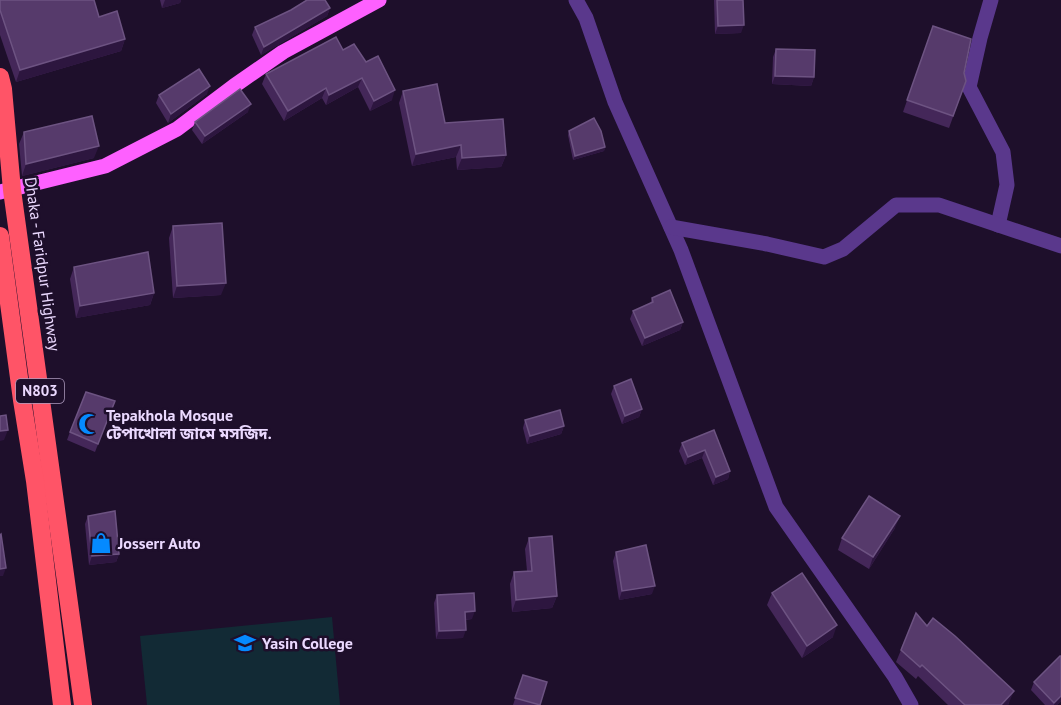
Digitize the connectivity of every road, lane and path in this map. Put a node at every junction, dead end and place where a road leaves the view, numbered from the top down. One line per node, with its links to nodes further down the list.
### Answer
1 (378, 0): 5 (main road)
2 (576, 0): 7 (street)
3 (991, 0): 6 (street)
4 (0, 77): 5 (highway, Dhaka - Faridpur Highway / N803)
5 (6, 191): 10 (highway, Dhaka - Faridpur Highway / N803)
6 (998, 225): 7 (street); 9 (street)
7 (671, 227): 13 (street)
8 (0, 236): 10 (highway, Dhaka - Faridpur Highway / N803)
9 (1061, 246)
10 (44, 479): 11 (highway, Dhaka - Faridpur Highway / N803); 12 (highway, Dhaka - Faridpur Highway / N803)
11 (62, 705)
12 (83, 705)
13 (911, 705)

